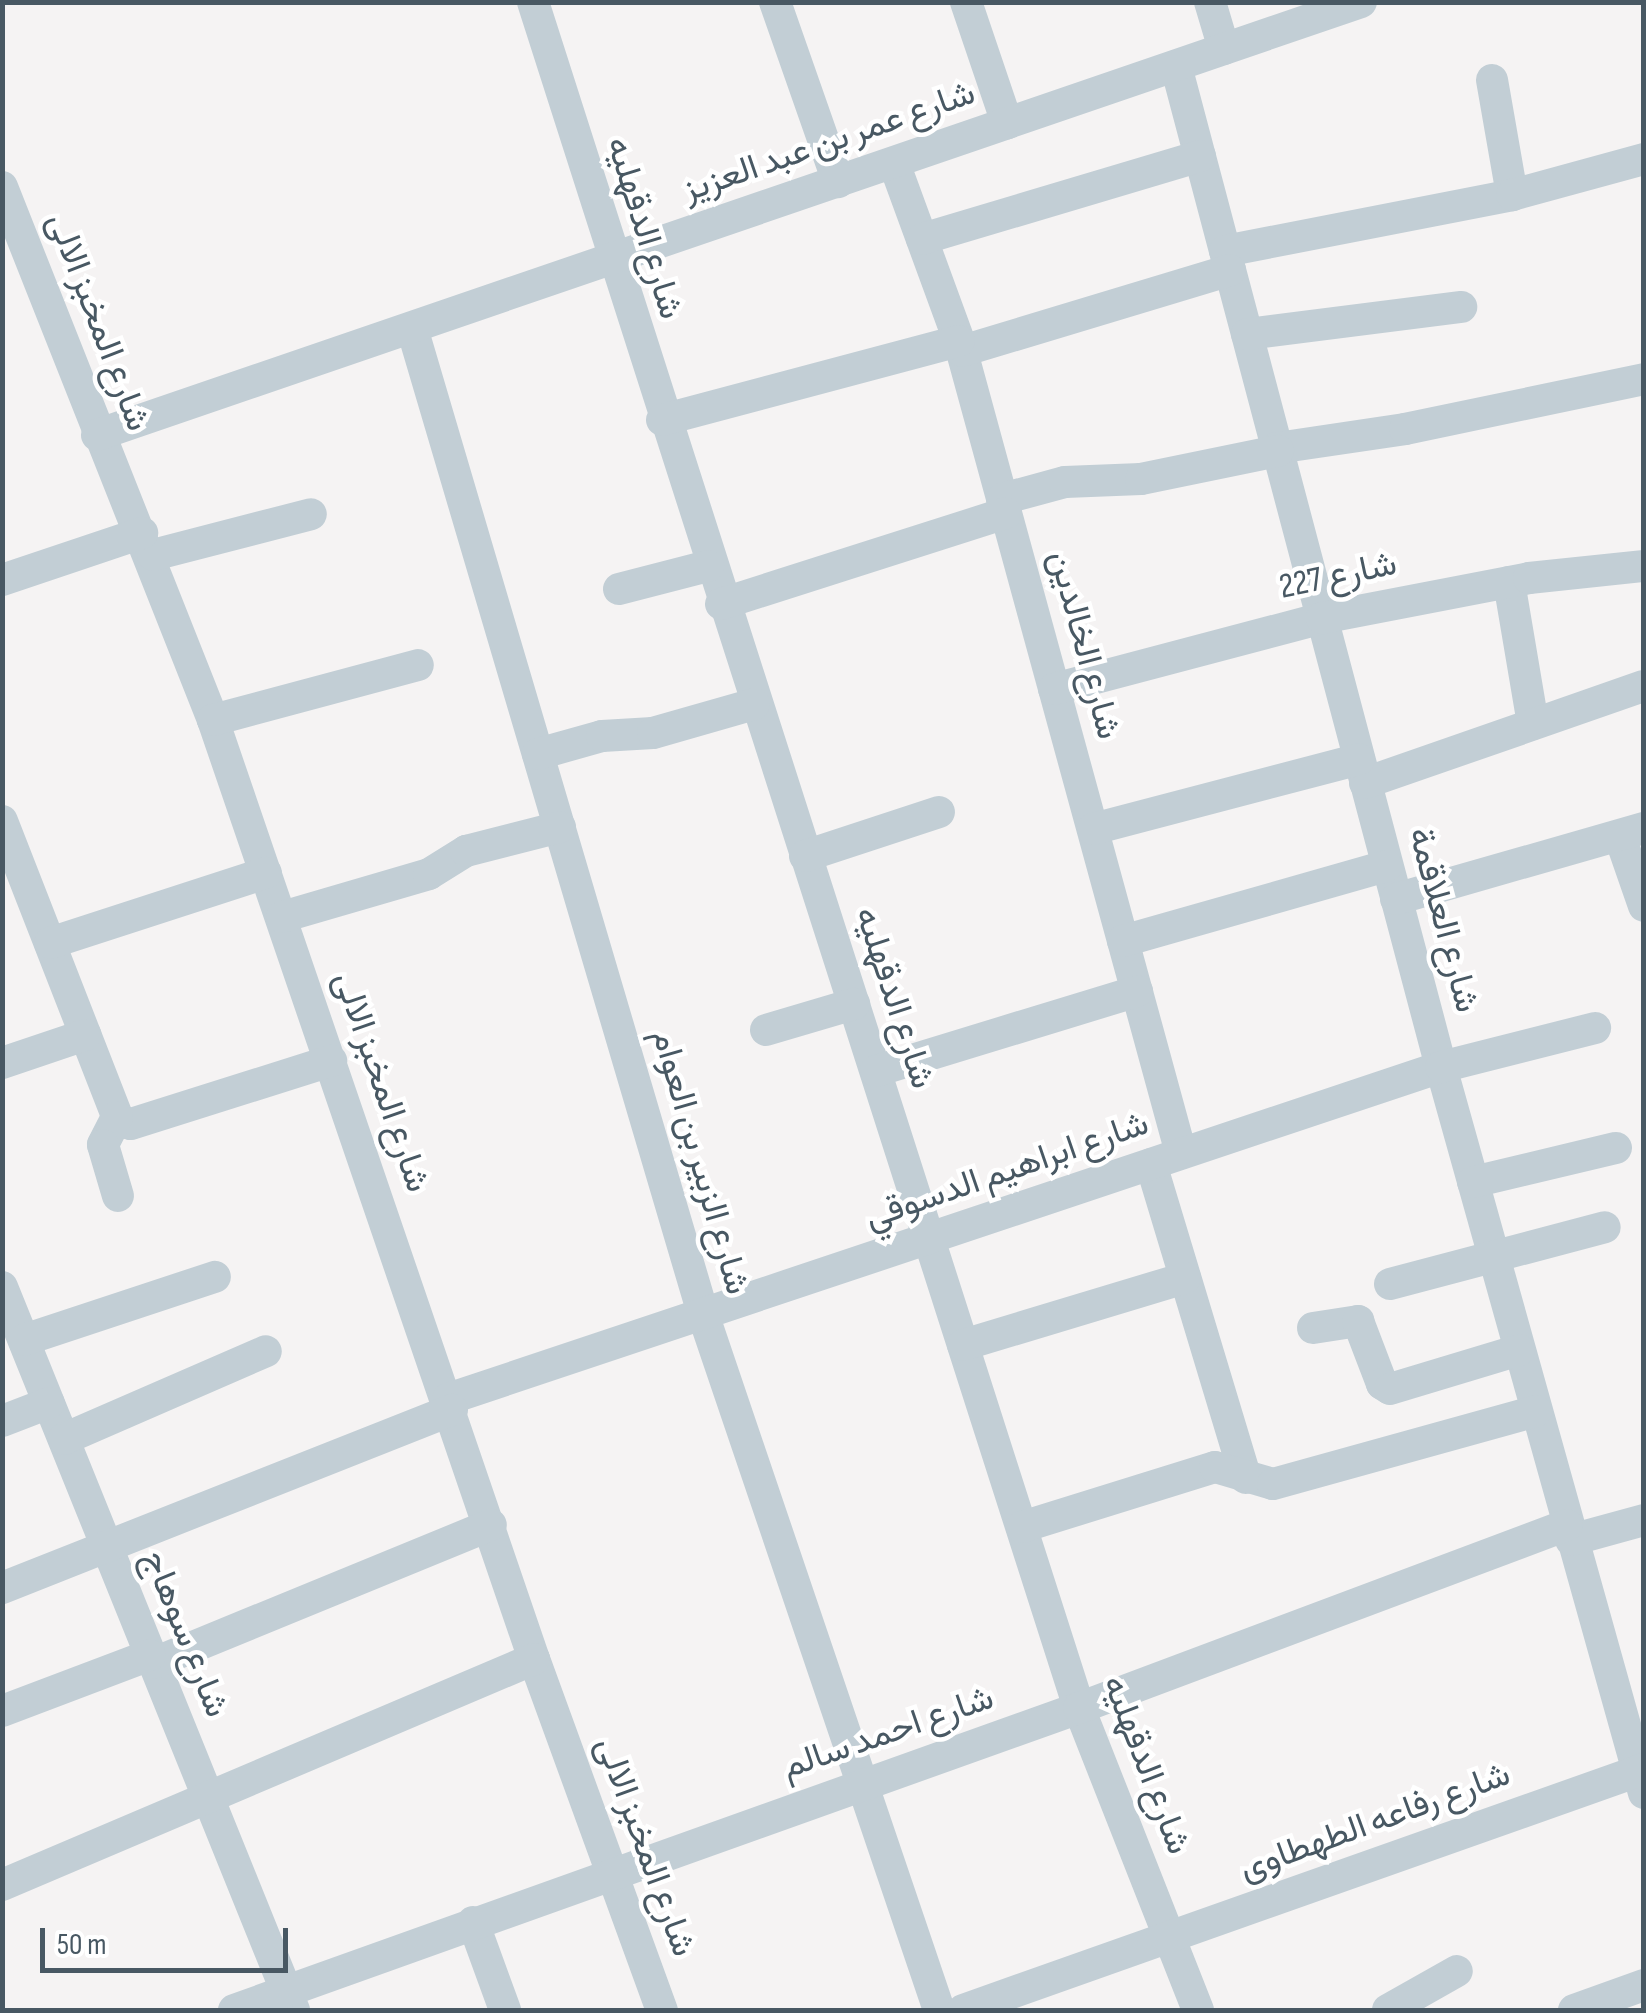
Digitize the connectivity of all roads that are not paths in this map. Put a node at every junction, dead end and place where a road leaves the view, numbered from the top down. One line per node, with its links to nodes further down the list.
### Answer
1 (533, 2): 17 (street, شارع الدقهليه)
2 (775, 2): 13 (street)
3 (966, 2): 9 (street)
4 (1210, 2): 6 (street)
5 (1361, 2): 6 (street, شارع عمر بن عبد العزيز)
6 (1224, 49): 7 (street, شارع عمر بن عبد العزيز)
7 (1176, 66): 9 (street, شارع عمر بن عبد العزيز); 10 (street, شارع العلاقمة)
8 (1492, 80): 15 (street)
9 (1007, 124): 12 (street, شارع عمر بن عبد العزيز)
10 (1200, 156): 16 (street); 18 (street, شارع العلاقمة)
11 (1644, 159): 15 (street)
12 (894, 163): 13 (street, شارع عمر بن عبد العزيز); 16 (street, شارع الخالدين)
13 (838, 182): 17 (street, شارع عمر بن عبد العزيز)
14 (2, 188): 25 (street, شارع المخبز الالى)
15 (1512, 195): 18 (street)
16 (922, 239): 22 (street, شارع الخالدين)
17 (612, 259): 20 (street, شارع عمر بن عبد العزيز); 24 (street, شارع الدقهليه)
18 (1227, 261): 21 (street, شارع العلاقمة); 22 (street)
19 (1461, 306): 21 (street)
20 (412, 328): 25 (street, شارع عمر بن عبد العزيز); 43 (street, شارع الزبير بن العوام)
21 (1247, 334): 26 (street, شارع العلاقمة)
22 (961, 346): 24 (street); 27 (street, شارع الخالدين)
23 (1644, 379): 26 (street)
24 (662, 420): 30 (street, شارع الدقهليه)
25 (97, 435): 29 (street, شارع المخبز الالى)
26 (1278, 449): 27 (street); 36 (street, شارع العلاقمة)
27 (1004, 506): 35 (street); 39 (street, شارع الخالدين)
28 (311, 514): 29 (street)
29 (148, 544): 32 (street); 41 (street, شارع المخبز الالى)
30 (708, 566): 34 (street); 35 (street, شارع الدقهليه)
31 (1644, 566): 33 (street, شارع 227)
32 (2, 580)
33 (1509, 582): 36 (street, شارع 227); 42 (street)
34 (619, 589)
35 (721, 604): 40 (street, شارع الدقهليه)
36 (1322, 618): 39 (street, شارع 227); 44 (street, شارع العلاقمة)
37 (418, 665): 41 (street)
38 (1644, 686): 42 (street)
39 (1054, 689): 48 (street, شارع الخالدين)
40 (754, 704): 43 (street); 50 (street, شارع الدقهليه)
41 (214, 720): 52 (street, شارع المخبز الالى)
42 (1533, 724): 44 (street)
43 (538, 754): 47 (street, شارع الزبير بن العوام)
44 (1362, 771): 48 (street); 51 (street, شارع العلاقمة)
45 (939, 812): 50 (street)
46 (2, 821): 57 (street)
47 (560, 827): 55 (street); 79 (street, شارع الزبير بن العوام)
48 (1093, 829): 56 (street, شارع الخالدين)
49 (1631, 832): 53 (street); 54 (street)
50 (804, 856): 59 (street, شارع الدقهليه)
51 (1387, 866): 53 (street, شارع العلاقمة); 56 (street)
52 (266, 872): 55 (street, شارع المخبز الالى); 57 (street)
53 (1396, 899): 65 (street, شارع العلاقمة)
54 (1644, 906)
55 (282, 917): 63 (street, شارع المخبز الالى)
56 (1123, 941): 58 (street, شارع الخالدين)
57 (50, 943): 62 (street)
58 (1137, 991): 66 (street); 69 (street, شارع الخالدين)
59 (854, 1004): 61 (street); 66 (street, شارع الدقهليه)
60 (1595, 1028): 65 (street, شارع ابراهيم الدسوقي)
61 (766, 1030)
62 (85, 1036): 64 (street); 67 (street)
63 (331, 1061): 67 (street); 86 (street, شارع المخبز الالى)
64 (2, 1063)
65 (1441, 1067): 69 (street, شارع ابراهيم الدسوقي); 70 (street, شارع العلاقمة)
66 (876, 1071): 73 (street, شارع الدقهليه)
67 (117, 1117): 71 (street)
68 (1616, 1148): 70 (street)
69 (1166, 1158): 73 (street, شارع ابراهيم الدسوقي); 76 (street, شارع الخالدين)
70 (1473, 1182): 74 (street, شارع العلاقمة)
71 (118, 1196)
72 (1605, 1227): 74 (street)
73 (930, 1240): 79 (street, شارع ابراهيم الدسوقي); 82 (street, شارع الدقهليه)
74 (1492, 1255): 77 (street); 83 (street, شارع العلاقمة)
75 (215, 1277): 81 (street)
76 (1185, 1278): 82 (street); 90 (street, شارع الخالدين)
77 (1390, 1284)
78 (2, 1287): 81 (street, شارع سوهاج)
79 (704, 1318): 86 (street, شارع ابراهيم الدسوقي); 102 (street, شارع الزبير بن العوام)
80 (1312, 1328): 83 (street)
81 (24, 1340): 85 (street, شارع سوهاج)
82 (964, 1345): 93 (street, شارع الدقهليه)
83 (1519, 1350): 87 (street, شارع العلاقمة)
84 (266, 1352): 89 (street)
85 (49, 1403): 88 (street); 89 (street, شارع سوهاج)
86 (450, 1404): 92 (street, شارع المخبز الالى); 95 (street, شارع ابراهيم الدسوقي)
87 (1536, 1411): 90 (street); 94 (street, شارع العلاقمة)
88 (2, 1421)
89 (64, 1439): 95 (street, شارع سوهاج)
90 (1246, 1478): 93 (street)
91 (1644, 1520): 94 (street, شارع احمد سالم)
92 (491, 1525): 97 (street); 98 (street, شارع المخبز الالى)
93 (1022, 1527): 99 (street, شارع الدقهليه)
94 (1569, 1533): 99 (street, شارع احمد سالم); 101 (street, شارع العلاقمة)
95 (107, 1547): 96 (street, شارع ابراهيم الدسوقي); 97 (street, شارع سوهاج)
96 (2, 1588)
97 (152, 1659): 100 (street); 103 (street, شارع سوهاج)
98 (534, 1660): 103 (street); 104 (street, شارع المخبز الالى)
99 (1079, 1708): 102 (street, شارع احمد سالم); 107 (street, شارع الدقهليه)
100 (2, 1712)
101 (1641, 1778): 107 (street, شارع رفاعه الطهطاوى)
102 (860, 1786): 104 (street, شارع احمد سالم); 114 (street, شارع الزبير بن العوام)
103 (208, 1798): 105 (street); 110 (street, شارع سوهاج)
104 (612, 1873): 106 (street, شارع احمد سالم); 113 (street, شارع المخبز الالى)
105 (2, 1885)
106 (473, 1922): 110 (street, شارع احمد سالم); 112 (street)
107 (1169, 1937): 115 (street, شارع رفاعه الطهطاوى); 116 (street, شارع الدقهليه)
108 (1457, 1971): 117 (street)
109 (1644, 1985): 118 (street)
110 (290, 2000): 111 (street, شارع احمد سالم)
111 (234, 2010)
112 (506, 2010)
113 (662, 2010)
114 (939, 2010)
115 (963, 2010)
116 (1198, 2010)
117 (1388, 2010)
118 (1574, 2010)

